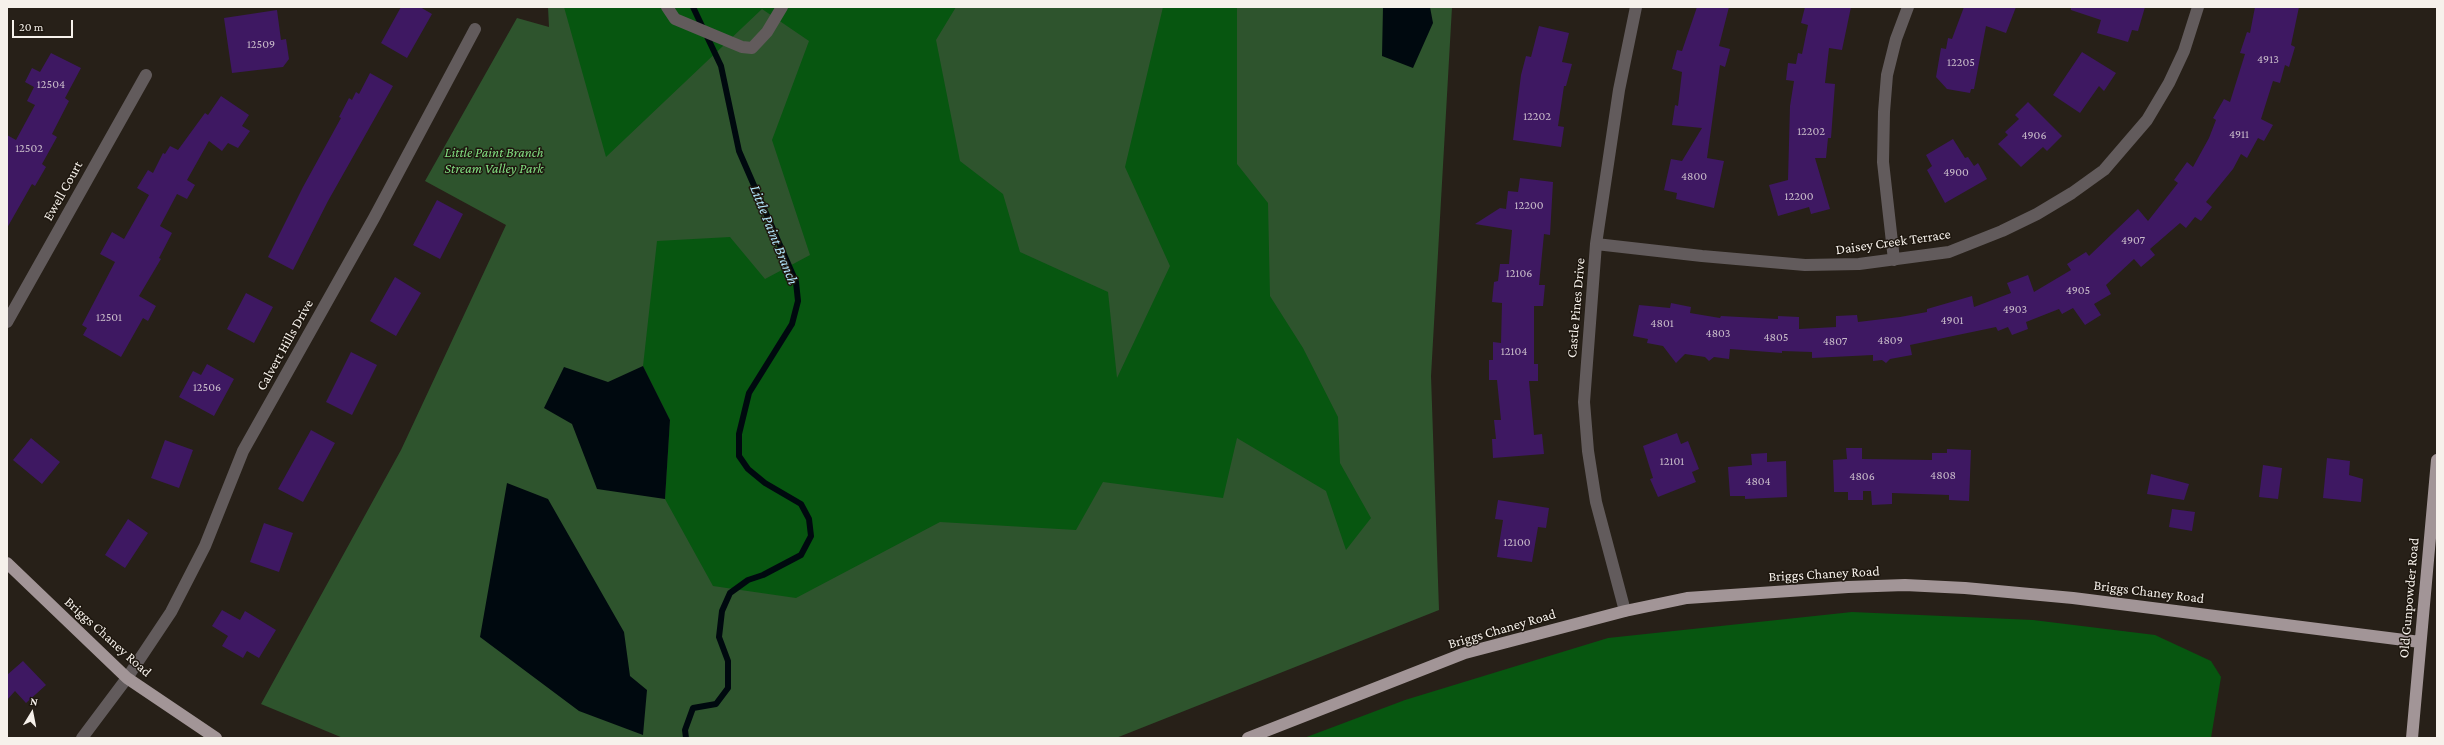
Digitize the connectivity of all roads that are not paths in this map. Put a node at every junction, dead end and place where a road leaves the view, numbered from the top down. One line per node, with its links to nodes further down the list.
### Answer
1 (667, 7): 2 (street)
2 (782, 7)
3 (1636, 7): 8 (street, Castle Pines Drive)
4 (1908, 7): 9 (street)
5 (2198, 7): 9 (street, Daisey Creek Terrace)
6 (475, 29): 15 (street, Calvert Hills Drive)
7 (146, 75): 10 (street, Ewell Court)
8 (1596, 244): 9 (street, Daisey Creek Terrace); 13 (street, Castle Pines Drive)
9 (1894, 260)
10 (7, 322)
11 (2437, 460): 14 (main road, Old Gunpowder Road)
12 (7, 563): 15 (main road, Briggs Chaney Road)
13 (1625, 611): 14 (main road, Briggs Chaney Road); 18 (main road, Briggs Chaney Road)
14 (2420, 642): 19 (main road, Old Gunpowder Road)
15 (127, 678): 16 (street, Calvert Hills Drive); 17 (main road, Briggs Chaney Road)
16 (82, 738)
17 (216, 738)
18 (1248, 738)
19 (2412, 738)

